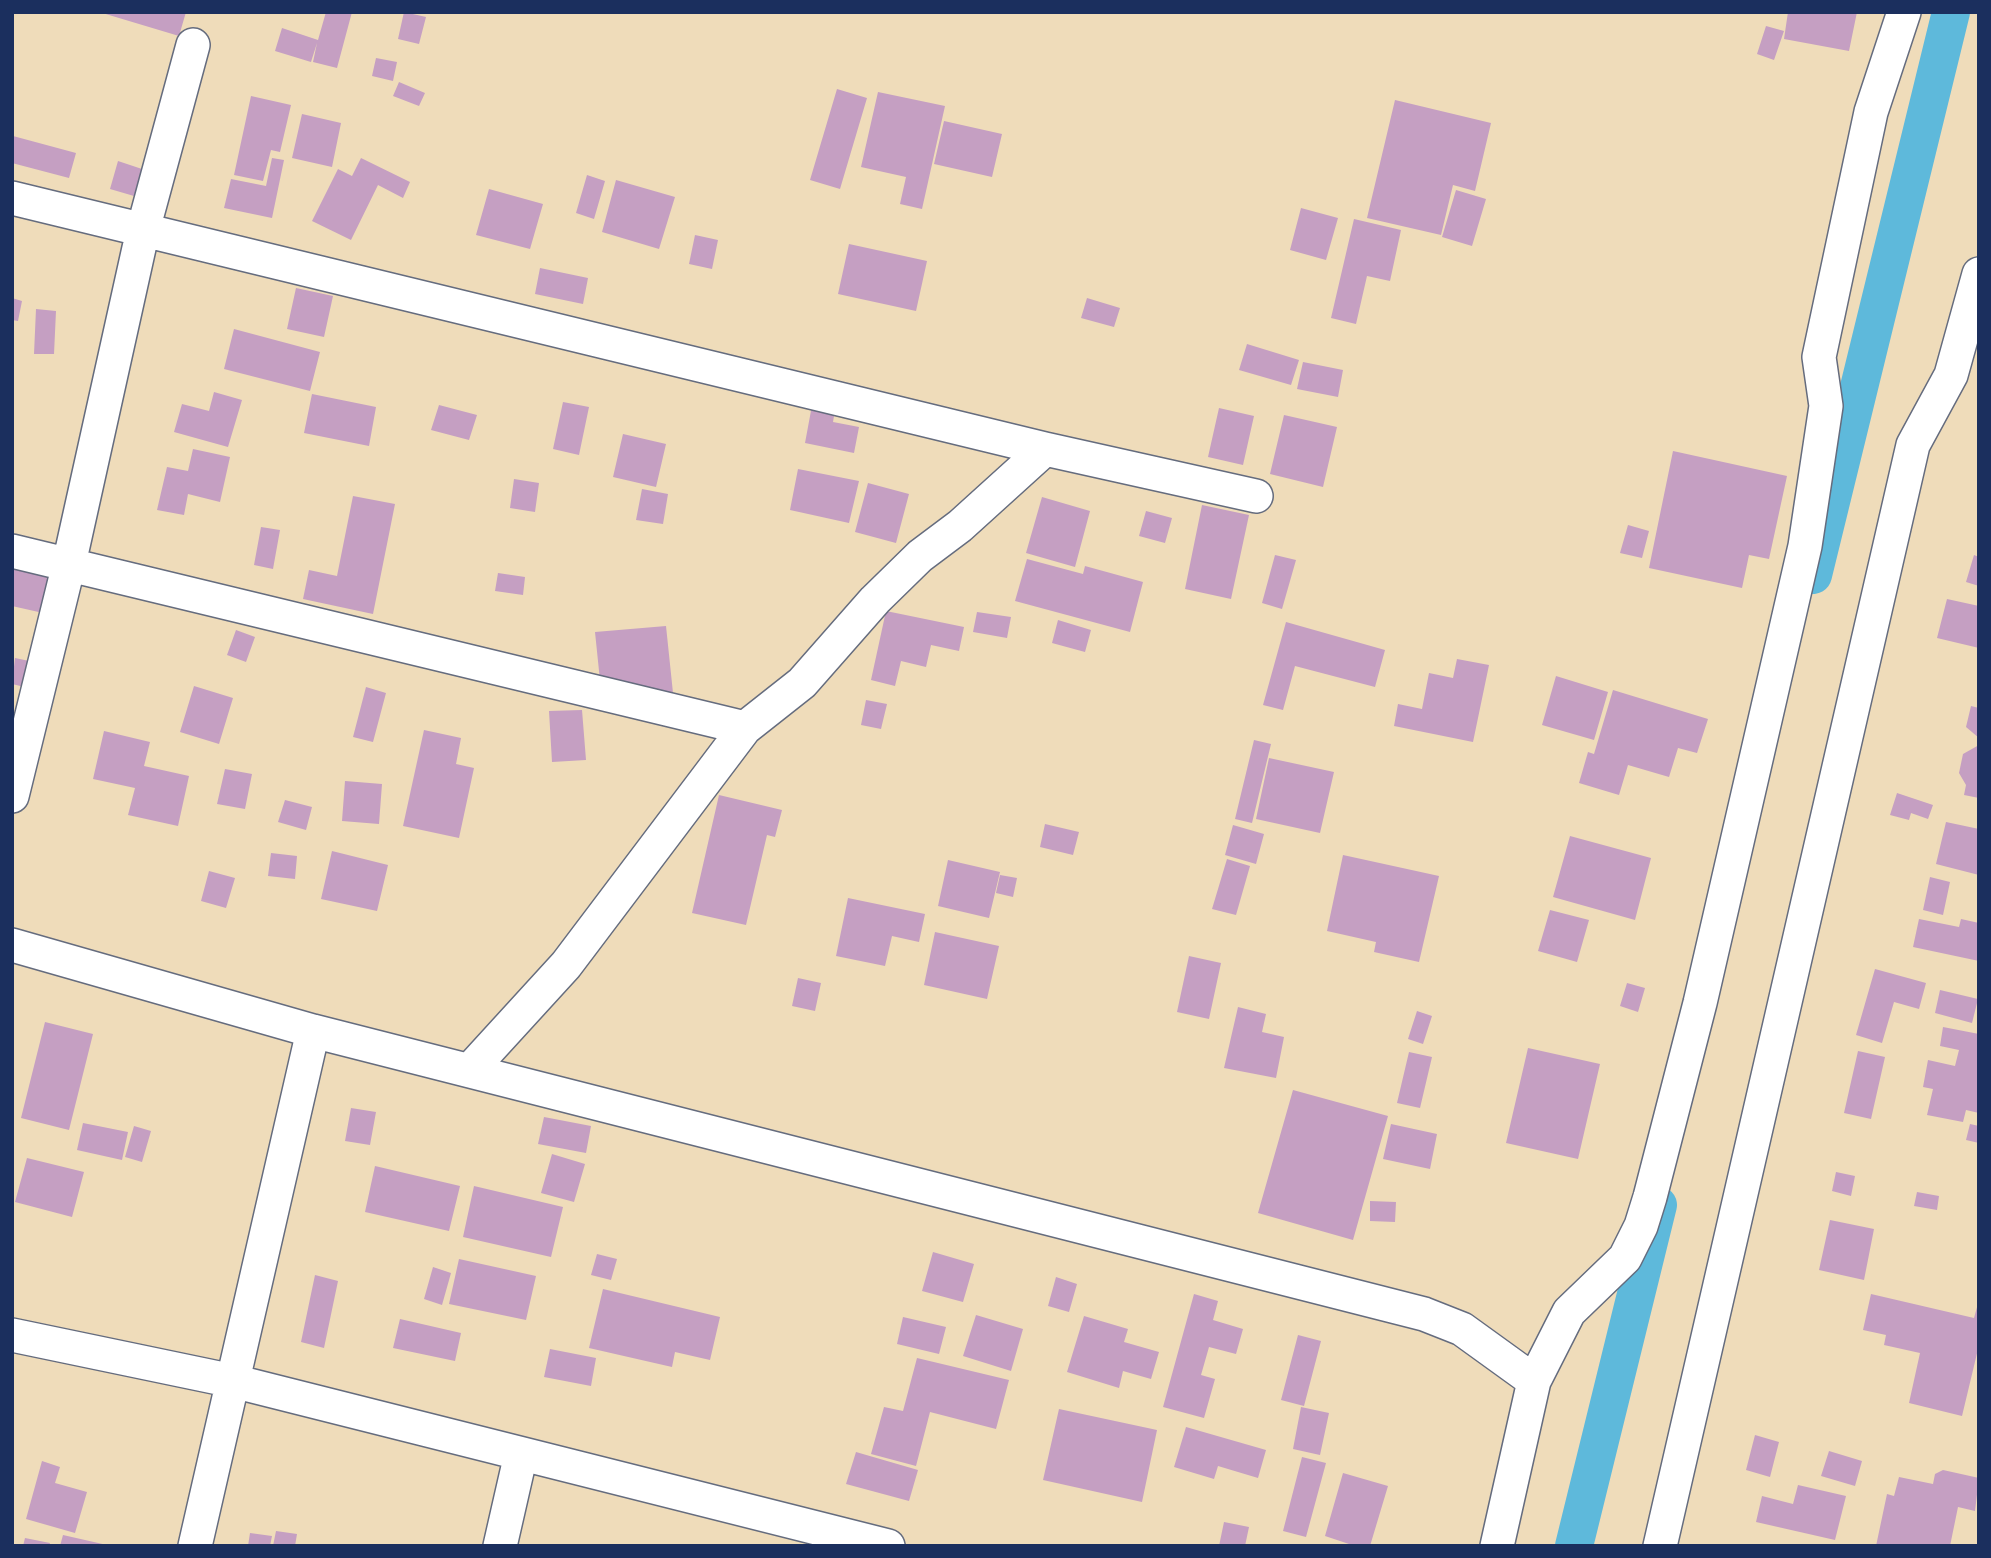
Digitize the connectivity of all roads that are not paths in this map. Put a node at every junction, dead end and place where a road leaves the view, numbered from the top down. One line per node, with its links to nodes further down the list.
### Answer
1 (1904, 12): 17 (street)
2 (192, 45): 4 (street)
3 (12, 198): 4 (street)
4 (143, 230): 6 (street); 9 (street)
5 (1979, 274): 23 (street)
6 (1045, 449): 7 (street); 10 (street)
7 (1256, 496)
8 (12, 551): 9 (street)
9 (69, 564): 10 (street); 11 (street)
10 (745, 728): 14 (street)
11 (12, 796)
12 (12, 944): 13 (street)
13 (313, 1031): 14 (street); 16 (street)
14 (470, 1070): 17 (street)
15 (12, 1335): 16 (street)
16 (233, 1381): 18 (street); 19 (street)
17 (1534, 1381): 22 (street)
18 (521, 1454): 20 (street); 21 (street)
19 (195, 1546)
20 (500, 1546)
21 (888, 1546)
22 (1497, 1546)
23 (1660, 1546)

